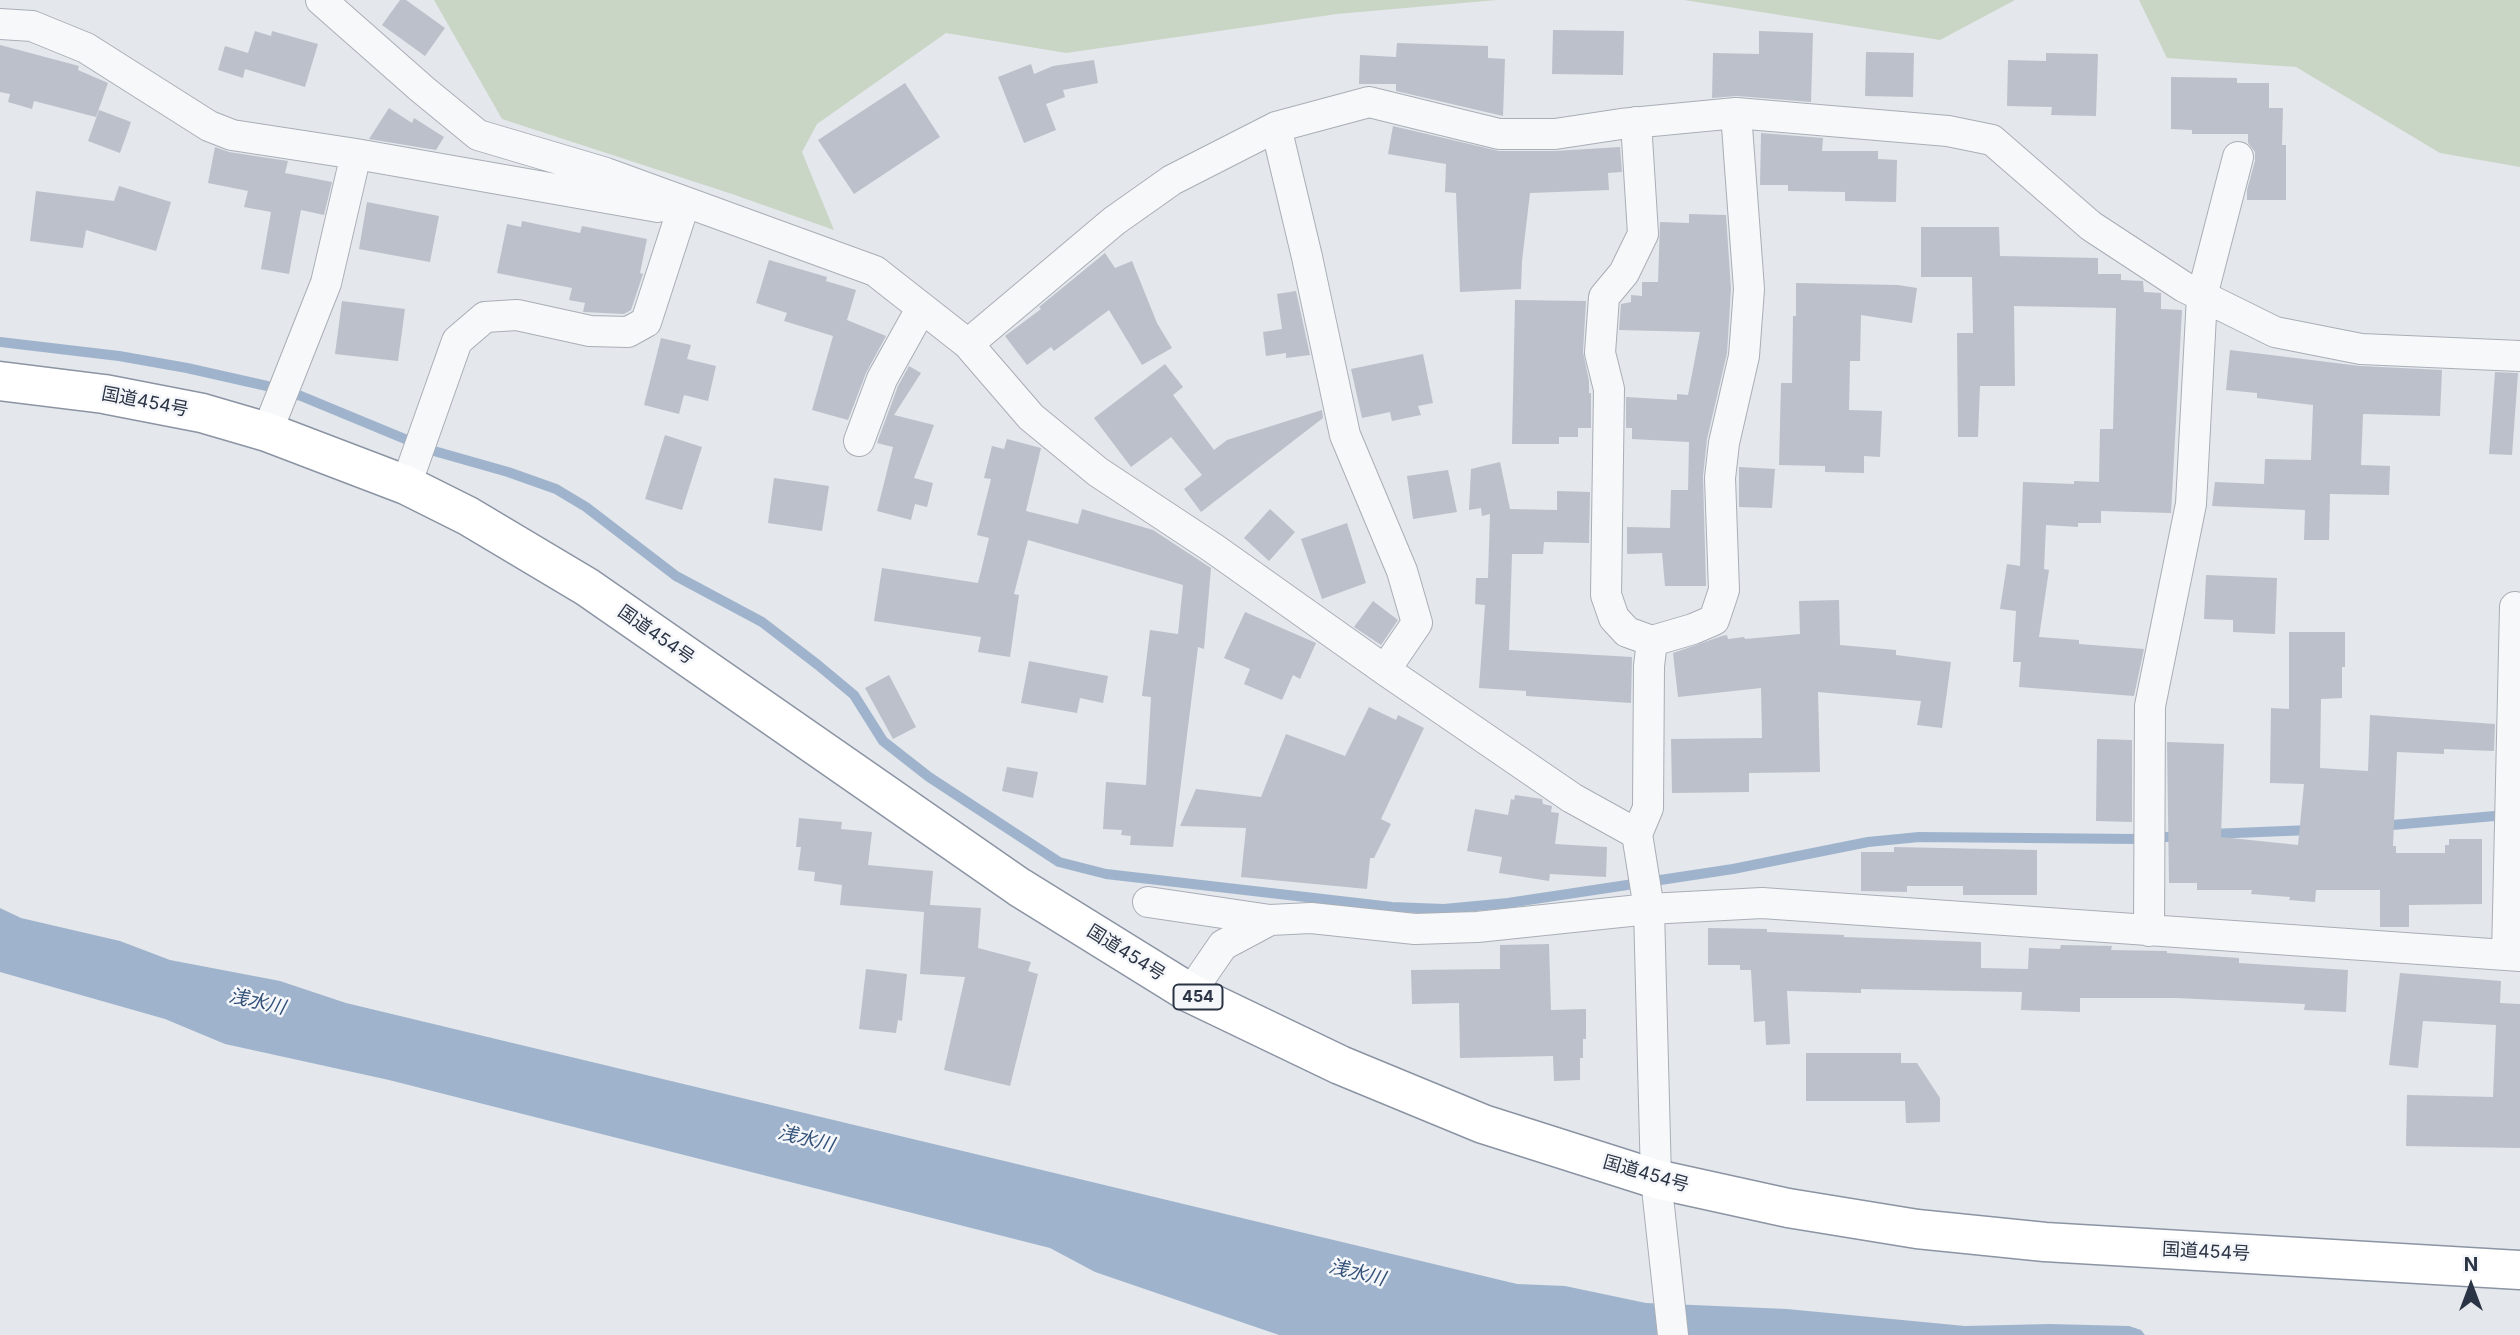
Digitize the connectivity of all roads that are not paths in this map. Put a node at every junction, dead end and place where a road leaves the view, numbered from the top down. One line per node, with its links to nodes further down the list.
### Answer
1 (321, 0): 8 (street)
2 (0, 24): 6 (street)
3 (1737, 113): 4 (street); 9 (street); 18 (street)
4 (1636, 122): 5 (street); 18 (street)
5 (1276, 127): 11 (street); 19 (street)
6 (356, 154): 8 (street); 14 (street)
7 (2238, 157): 9 (street)
8 (692, 209): 10 (street); 16 (street)
9 (2202, 296): 12 (street); 25 (street)
10 (921, 309): 11 (street); 15 (street)
11 (968, 344): 19 (street)
12 (2520, 356)
13 (0, 381): 14 (highway, 国道454号 / 454)
14 (267, 432): 16 (highway, 国道454号 / 454)
15 (859, 441)
16 (406, 485): 27 (highway, 国道454号 / 454)
17 (2515, 607): 20 (street)
18 (1652, 641): 21 (street)
19 (1385, 670): 21 (street)
20 (2515, 825): 26 (street)
21 (1637, 834): 23 (street)
22 (1148, 902): 24 (street)
23 (1649, 909): 24 (street); 25 (street); 28 (street)
24 (1270, 920): 27 (street)
25 (2149, 932): 26 (street)
26 (2514, 956)
27 (1190, 993): 28 (highway, 国道454号 / 454)
28 (1656, 1179): 29 (highway, 国道454号 / 454); 30 (street)
29 (2520, 1270)
30 (1672, 1335)

